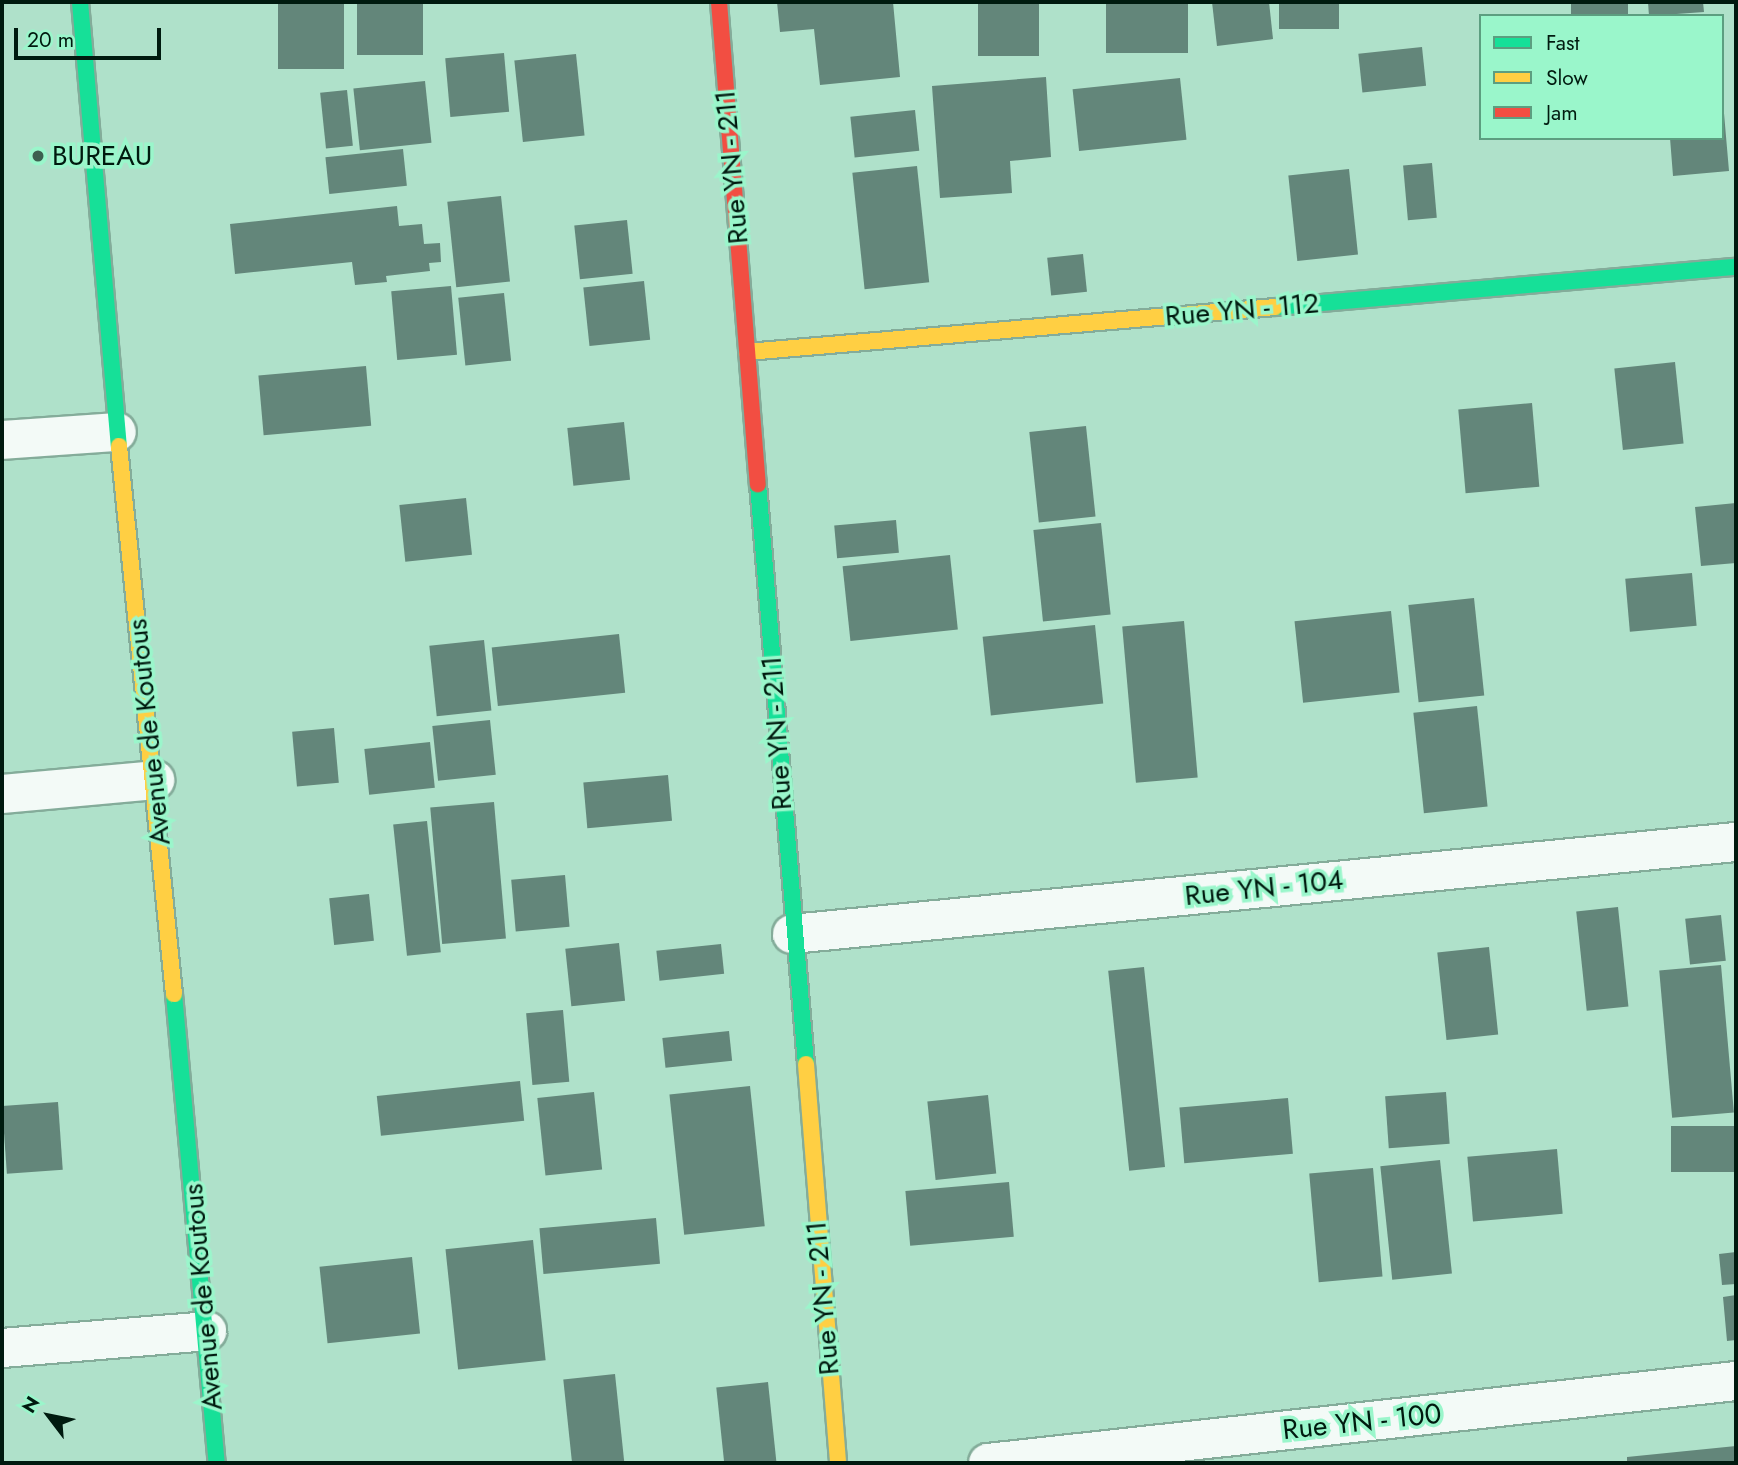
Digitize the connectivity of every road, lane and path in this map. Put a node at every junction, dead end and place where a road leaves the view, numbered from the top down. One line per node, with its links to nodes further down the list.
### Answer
1 (80, 2): 5 (street, Avenue de Koutous)
2 (719, 2): 4 (street, Rue YN - 211)
3 (1736, 267): 4 (street, Rue YN - 112)
4 (747, 352): 10 (street, Rue YN - 211)
5 (117, 432): 6 (street); 7 (street, Avenue de Koutous)
6 (2, 440)
7 (155, 780): 8 (street); 11 (street, Avenue de Koutous)
8 (2, 794)
9 (1736, 842): 10 (street, Rue YN - 104)
10 (792, 934): 15 (street, Rue YN - 211)
11 (207, 1331): 12 (street); 14 (street, Avenue de Koutous)
12 (2, 1348)
13 (1736, 1381): 16 (street, Rue YN - 100)
14 (217, 1463)
15 (838, 1463)
16 (988, 1463)

